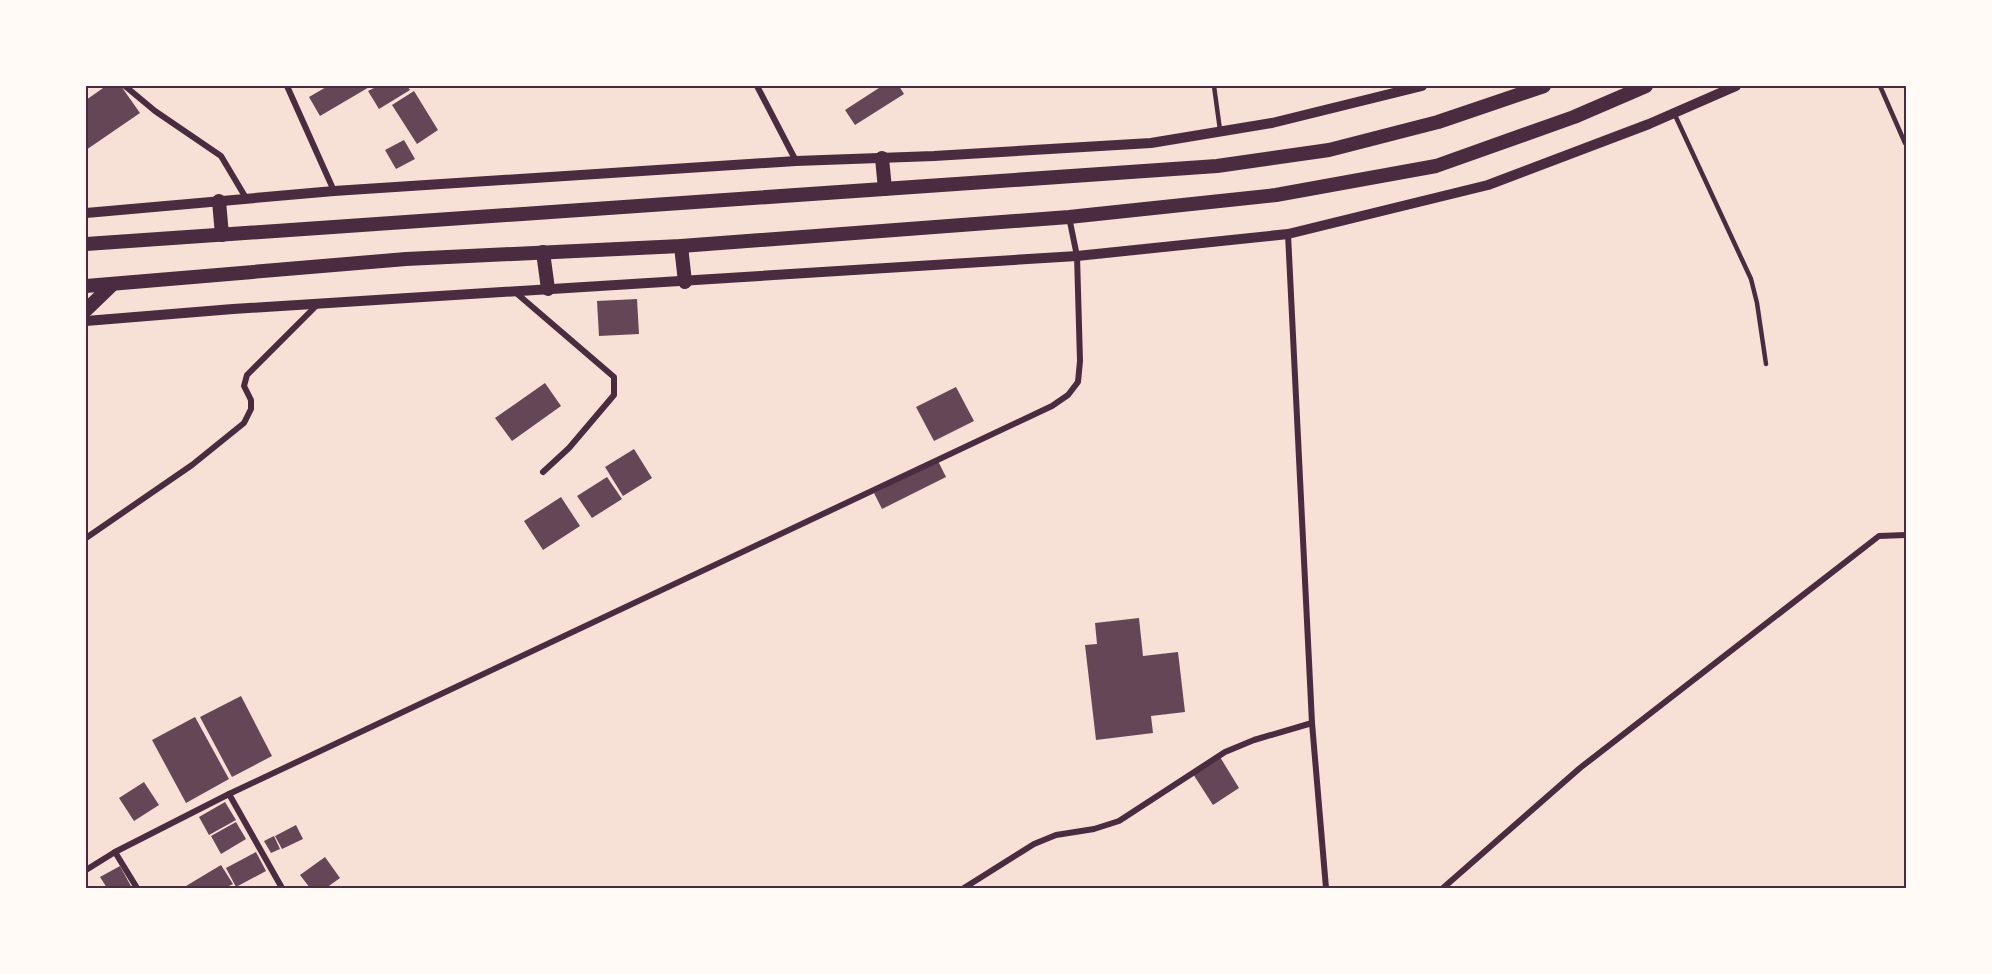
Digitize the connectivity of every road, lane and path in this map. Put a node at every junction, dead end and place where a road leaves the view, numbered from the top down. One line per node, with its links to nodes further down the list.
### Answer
1 (125, 86): 18 (street)
2 (287, 86): 17 (street)
3 (757, 86): 15 (street)
4 (1214, 86): 12 (lane)
5 (1422, 86): 12 (street)
6 (1544, 86): 10 (highway)
7 (1646, 86): 21 (highway)
8 (1736, 86): 11 (street)
9 (1880, 86): 13 (lane)
10 (1517, 90): 16 (highway)
11 (1674, 113): 22 (street); 36 (lane)
12 (1221, 132): 14 (street)
13 (1905, 143)
14 (882, 158): 15 (street); 16 (highway)
15 (796, 161): 17 (street)
16 (885, 189): 23 (highway)
17 (334, 191): 18 (street)
18 (247, 199): 19 (street)
19 (219, 201): 20 (street); 23 (highway)
20 (86, 213)
21 (1070, 217): 25 (highway); 27 (street)
22 (1288, 234): 27 (street); 40 (street)
23 (222, 235): 24 (highway)
24 (86, 244)
25 (681, 246): 26 (highway); 28 (highway)
26 (543, 252): 29 (highway); 31 (highway)
27 (1077, 256): 28 (street); 41 (street)
28 (685, 282): 31 (street)
29 (113, 284): 30 (highway); 34 (highway)
30 (86, 286)
31 (548, 289): 32 (street)
32 (515, 291): 33 (street); 37 (street)
33 (319, 304): 35 (street); 39 (street)
34 (86, 310)
35 (86, 321)
36 (1766, 364)
37 (543, 472)
38 (1906, 535): 48 (street)
39 (86, 538)
40 (1312, 723): 44 (street); 47 (street)
41 (229, 794): 42 (street); 46 (street)
42 (115, 852): 43 (street); 45 (street)
43 (86, 870)
44 (1325, 887)
45 (137, 888)
46 (282, 888)
47 (964, 888)
48 (1443, 888)

